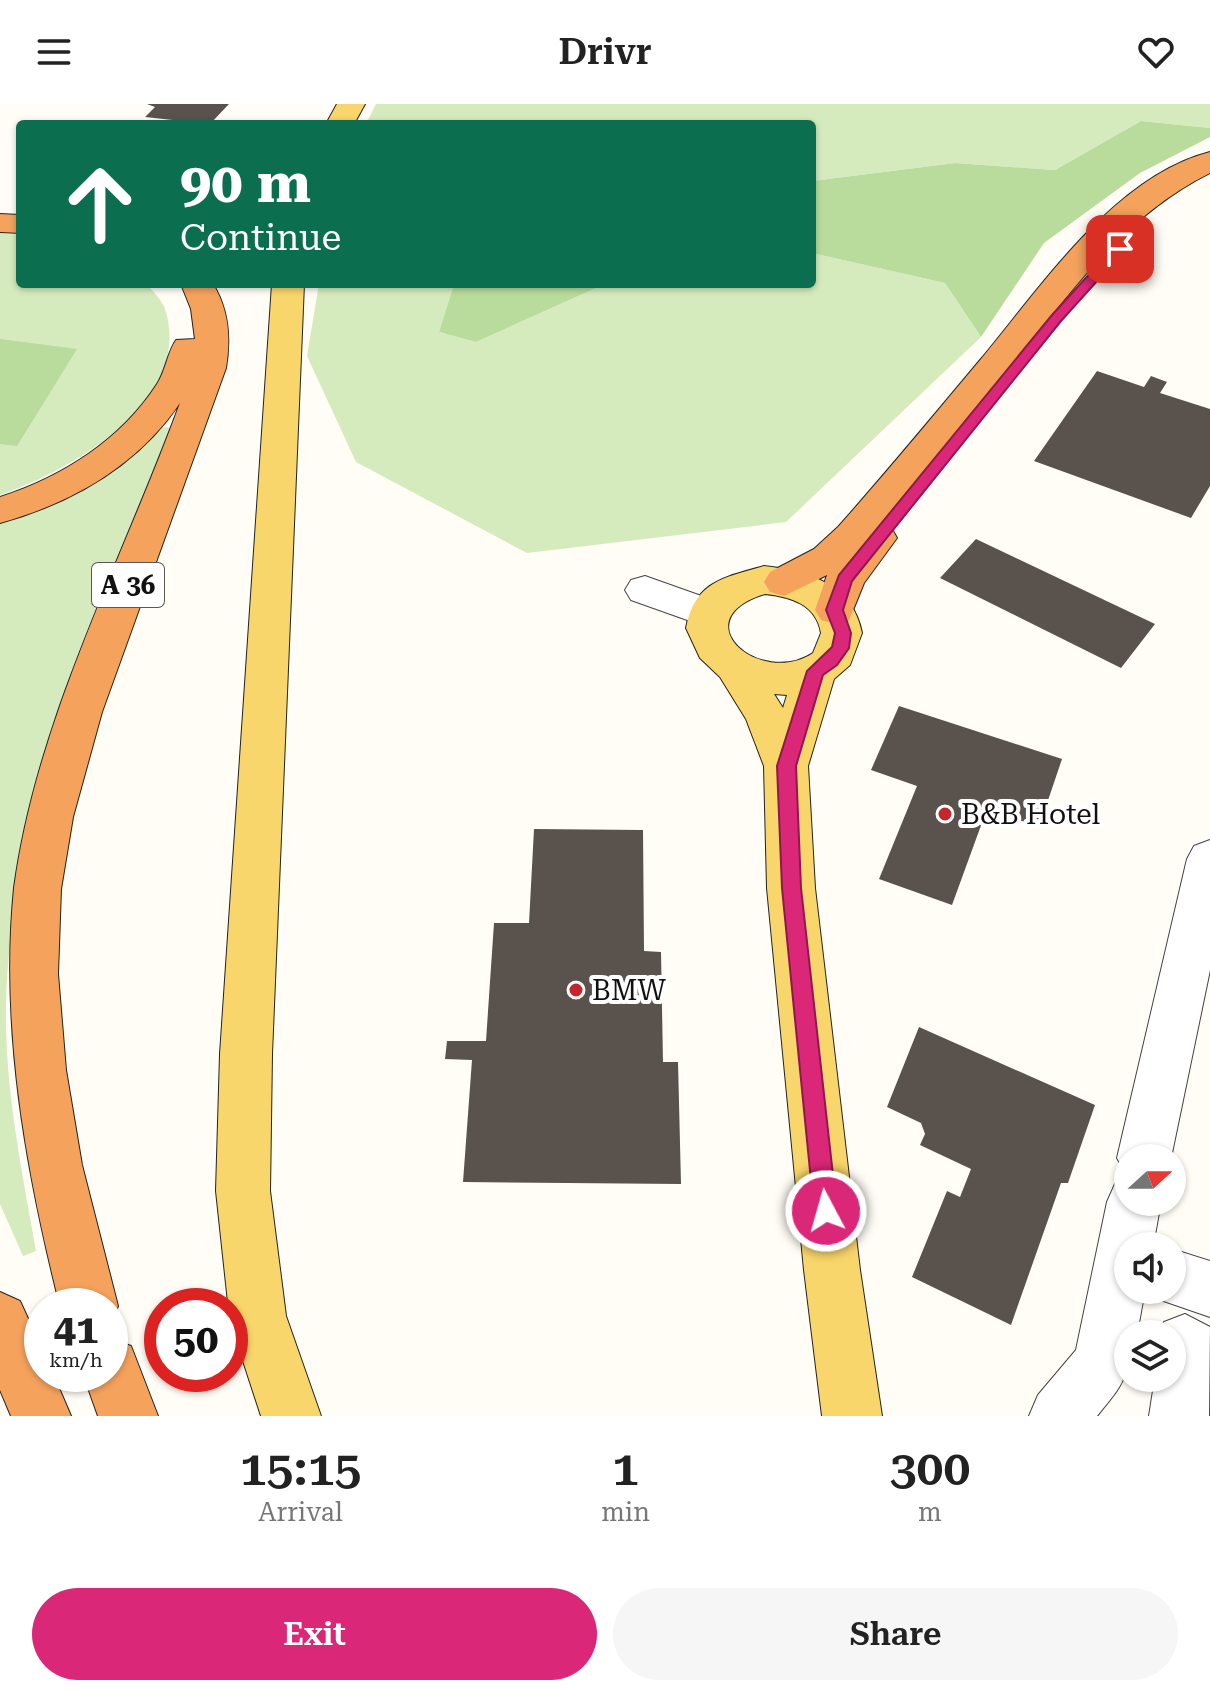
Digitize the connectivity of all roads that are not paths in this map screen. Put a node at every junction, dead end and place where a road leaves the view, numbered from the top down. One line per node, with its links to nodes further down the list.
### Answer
1 (1210, 161): 7 (highway)
2 (1210, 183): 9 (highway)
3 (172, 288): 6 (highway)
4 (199, 288): 17 (highway, A 36)
5 (288, 288): 24 (main road)
6 (0, 510)
7 (784, 582): 9 (main road); 10 (main road)
8 (645, 590): 10 (street)
9 (835, 610): 12 (main road)
10 (707, 613): 11 (main road)
11 (737, 670): 12 (main road); 13 (main road)
12 (816, 671): 13 (main road)
13 (786, 766): 25 (main road)
14 (1210, 859): 15 (street)
15 (1147, 1144)
16 (1186, 1281): 18 (street)
17 (84, 1288)
18 (1210, 1289)
19 (0, 1321): 22 (highway)
20 (1114, 1363): 26 (street)
21 (119, 1392): 23 (highway)
22 (41, 1416)
23 (128, 1416)
24 (291, 1416)
25 (852, 1416)
26 (1059, 1416)

